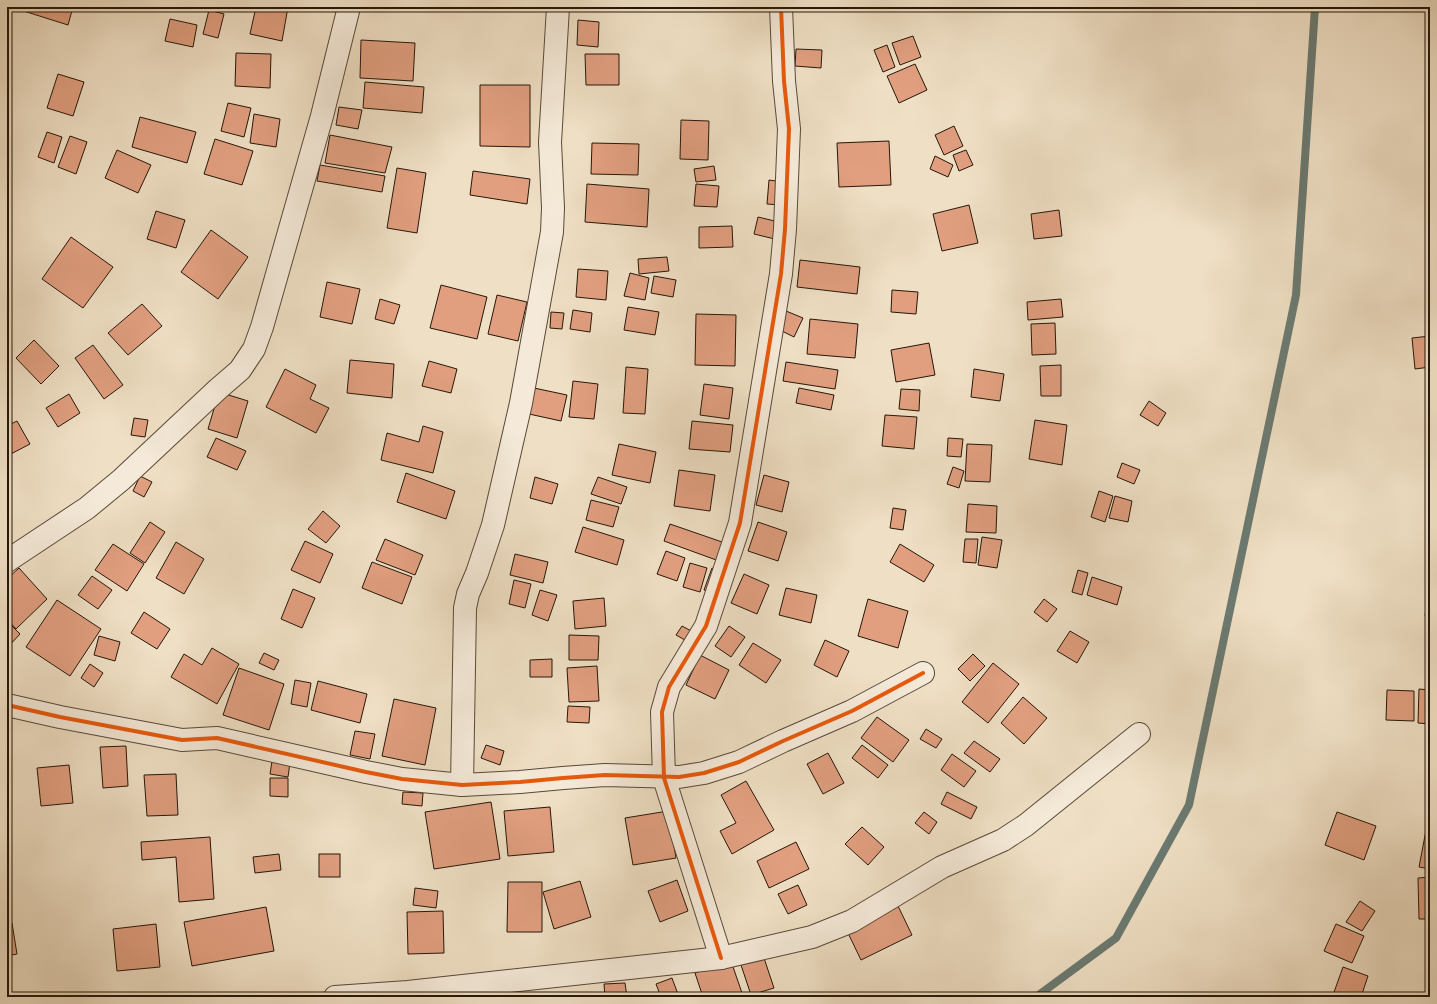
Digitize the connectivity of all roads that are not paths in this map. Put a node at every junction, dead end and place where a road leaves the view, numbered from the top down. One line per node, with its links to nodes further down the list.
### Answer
1 (349, 7): 4 (street)
2 (558, 7): 9 (street)
3 (781, 7): 8 (street)
4 (7, 561)
5 (923, 673): 8 (street)
6 (7, 705): 9 (street)
7 (1139, 734): 10 (street)
8 (664, 778): 9 (street); 10 (street)
9 (462, 785)
10 (721, 958): 11 (street)
11 (335, 997)

